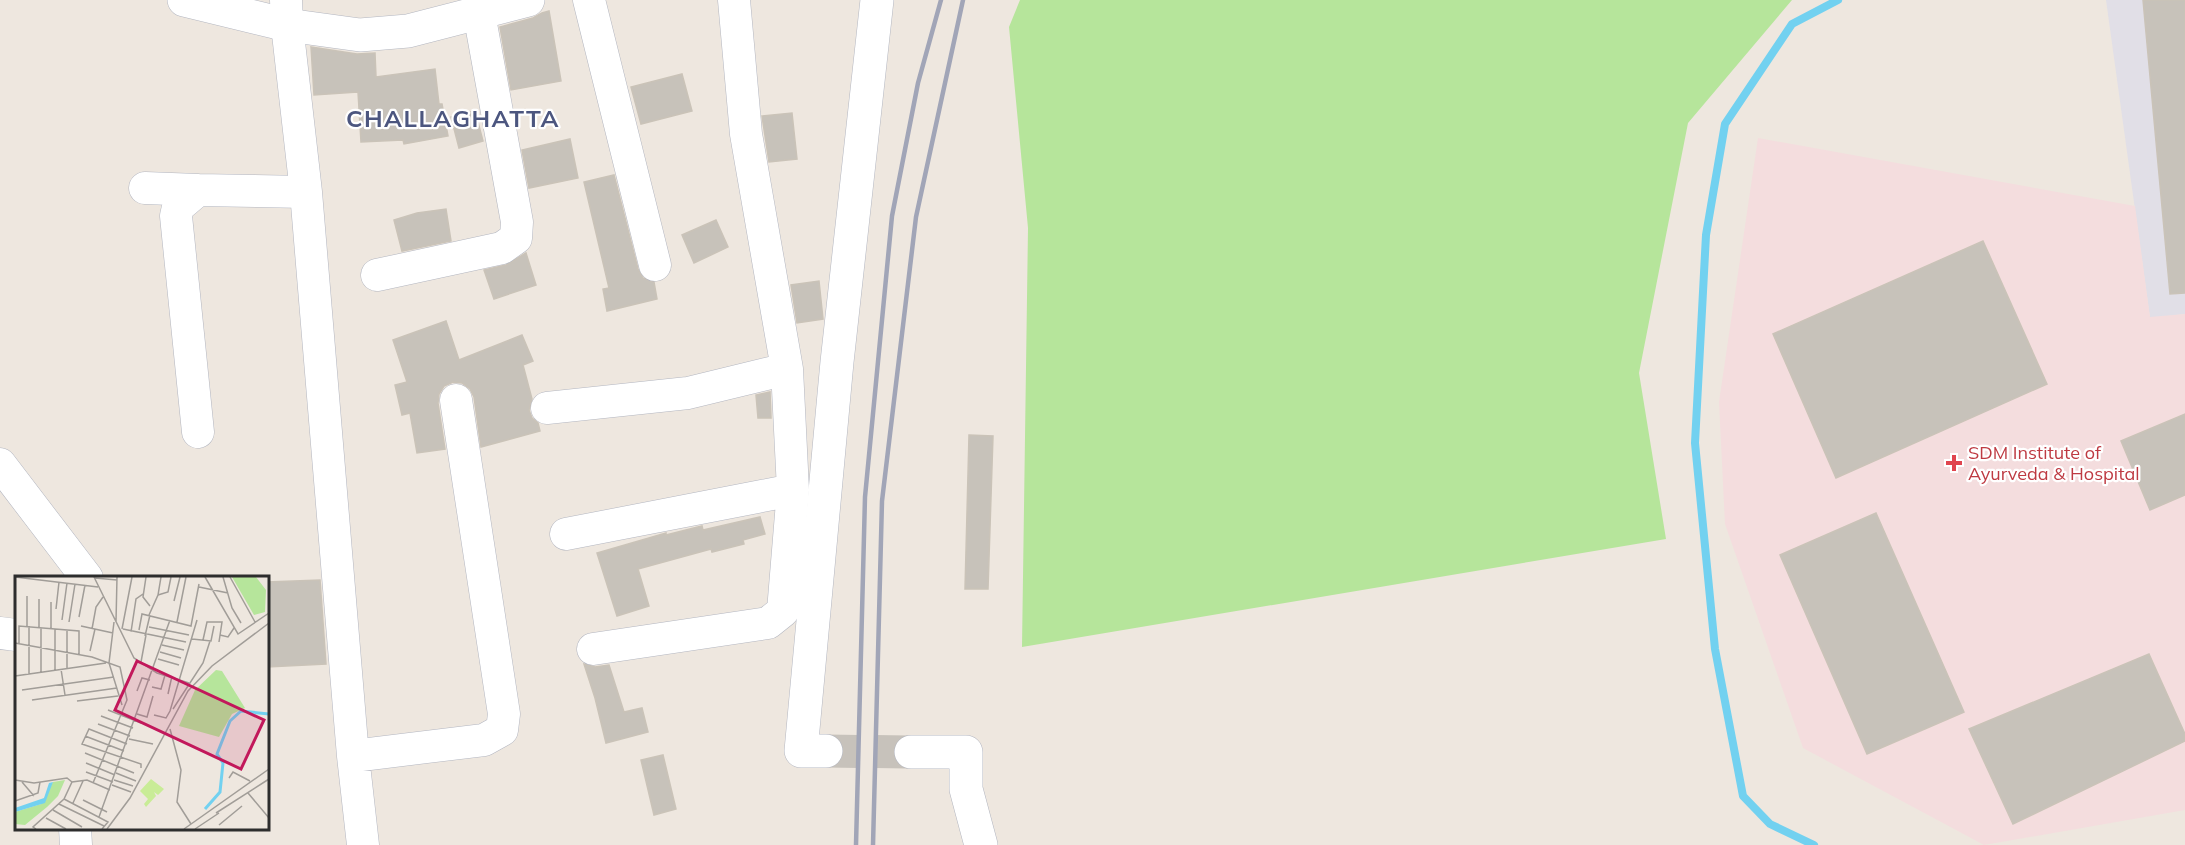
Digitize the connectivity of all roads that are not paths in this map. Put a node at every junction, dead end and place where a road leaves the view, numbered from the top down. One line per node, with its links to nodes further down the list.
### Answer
1 (184, 0): 6 (street)
2 (528, 0): 7 (street)
3 (589, 0): 11 (street)
4 (734, 0): 13 (street)
5 (877, 0): 24 (street)
6 (286, 12): 7 (street); 10 (street)
7 (479, 13): 12 (street)
8 (145, 188): 9 (street)
9 (198, 190): 10 (street); 16 (street)
10 (306, 192): 26 (street)
11 (655, 265)
12 (377, 275)
13 (787, 369): 15 (street); 18 (street)
14 (456, 400): 26 (street)
15 (547, 408)
16 (198, 432)
17 (0, 464): 20 (street)
18 (793, 490): 19 (street); 23 (street)
19 (566, 534)
20 (85, 576)
21 (0, 633): 22 (street)
22 (15, 635)
23 (593, 649)
24 (826, 752)
25 (911, 752): 30 (street)
26 (353, 756): 29 (street)
27 (75, 830): 28 (street)
28 (76, 845)
29 (363, 845)
30 (981, 845)

